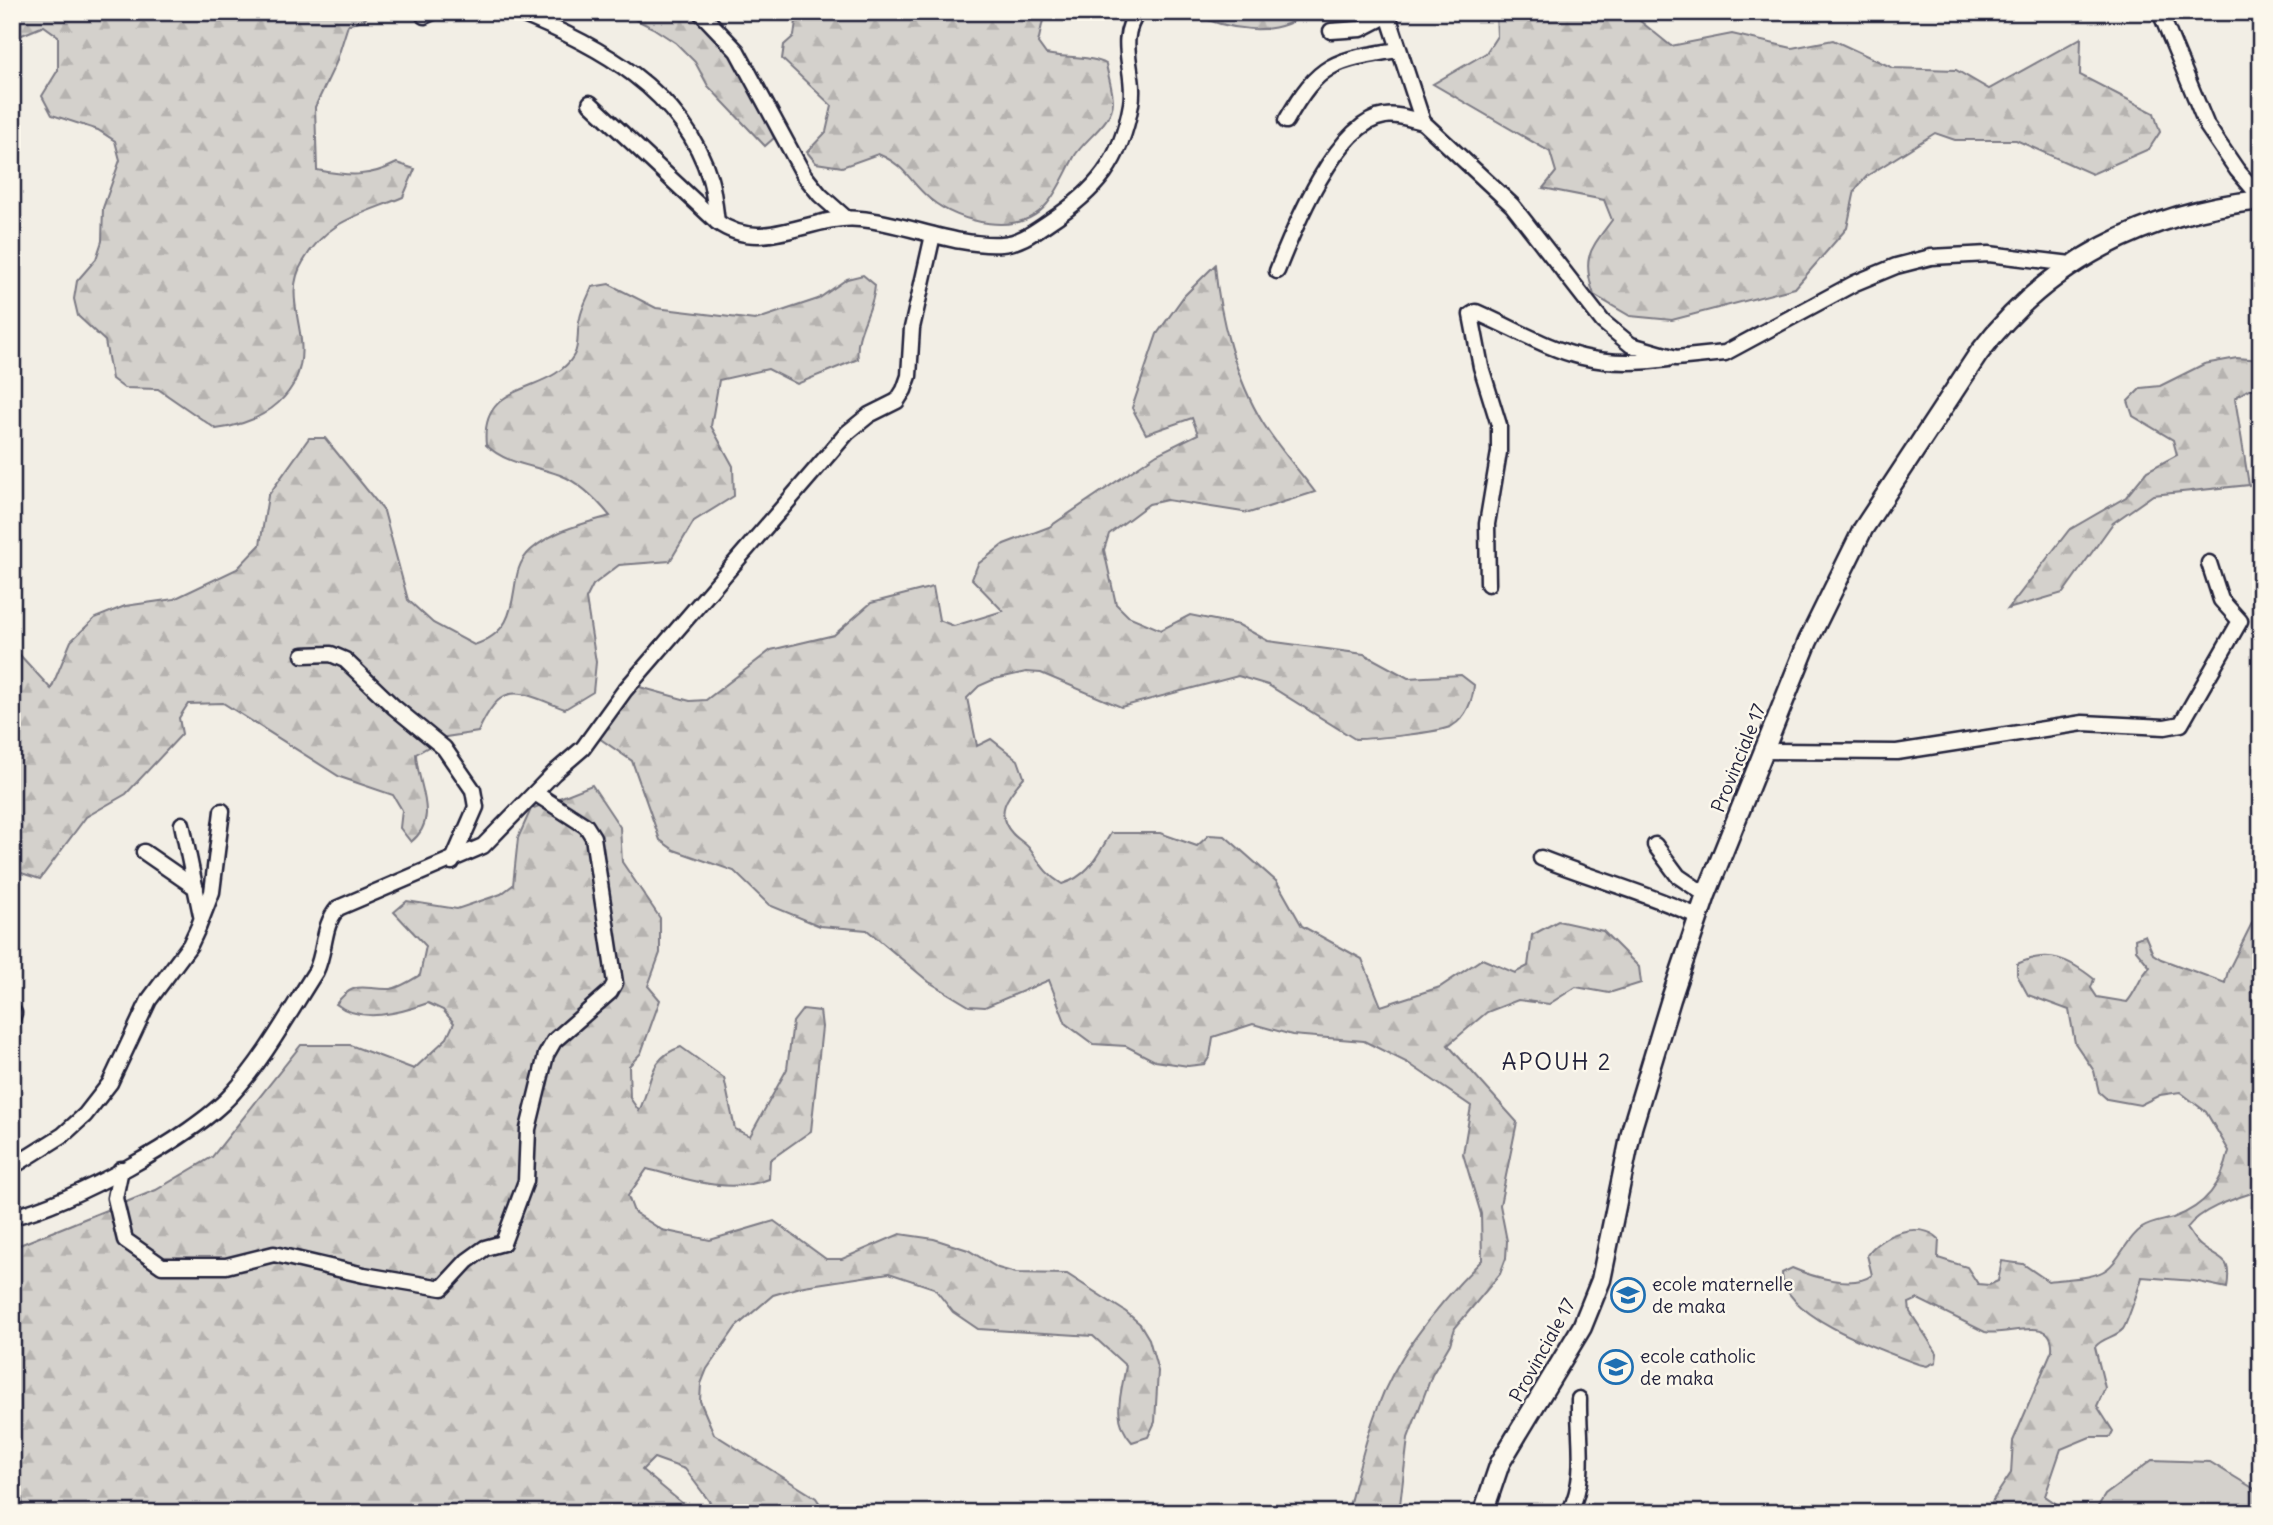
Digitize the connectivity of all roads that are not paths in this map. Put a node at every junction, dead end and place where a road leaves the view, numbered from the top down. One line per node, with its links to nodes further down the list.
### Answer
1 (516, 12): 13 (street)
2 (700, 12): 12 (street)
3 (1138, 12): 14 (street)
4 (2160, 12): 11 (street)
5 (1388, 14): 6 (street); 7 (street)
6 (1331, 31)
7 (1398, 50): 9 (street); 10 (street)
8 (590, 103): 13 (street)
9 (1286, 121)
10 (1423, 121): 16 (street); 17 (street)
11 (2261, 199): 15 (main road, Provinciale 17)
12 (846, 218): 13 (street); 14 (street)
13 (717, 222)
14 (933, 235): 22 (street)
15 (2071, 264): 17 (street); 21 (main road, Provinciale 17)
16 (1277, 271)
17 (1676, 358): 19 (street)
18 (2209, 563): 21 (street)
19 (1488, 584)
20 (303, 655): 28 (street)
21 (1762, 751): 30 (main road, Provinciale 17)
22 (535, 793): 28 (street); 34 (street)
23 (222, 811): 31 (street)
24 (182, 824): 29 (street)
25 (1655, 845): 30 (street)
26 (144, 852): 29 (street)
27 (1541, 858): 32 (street)
28 (452, 862): 34 (street)
29 (196, 888): 31 (street)
30 (1706, 895): 32 (main road, Provinciale 17)
31 (201, 915): 33 (street)
32 (1699, 917): 37 (main road, Provinciale 17)
33 (12, 1167)
34 (121, 1169): 35 (street)
35 (12, 1217)
36 (1579, 1399): 38 (street)
37 (1483, 1513)
38 (1569, 1513)

